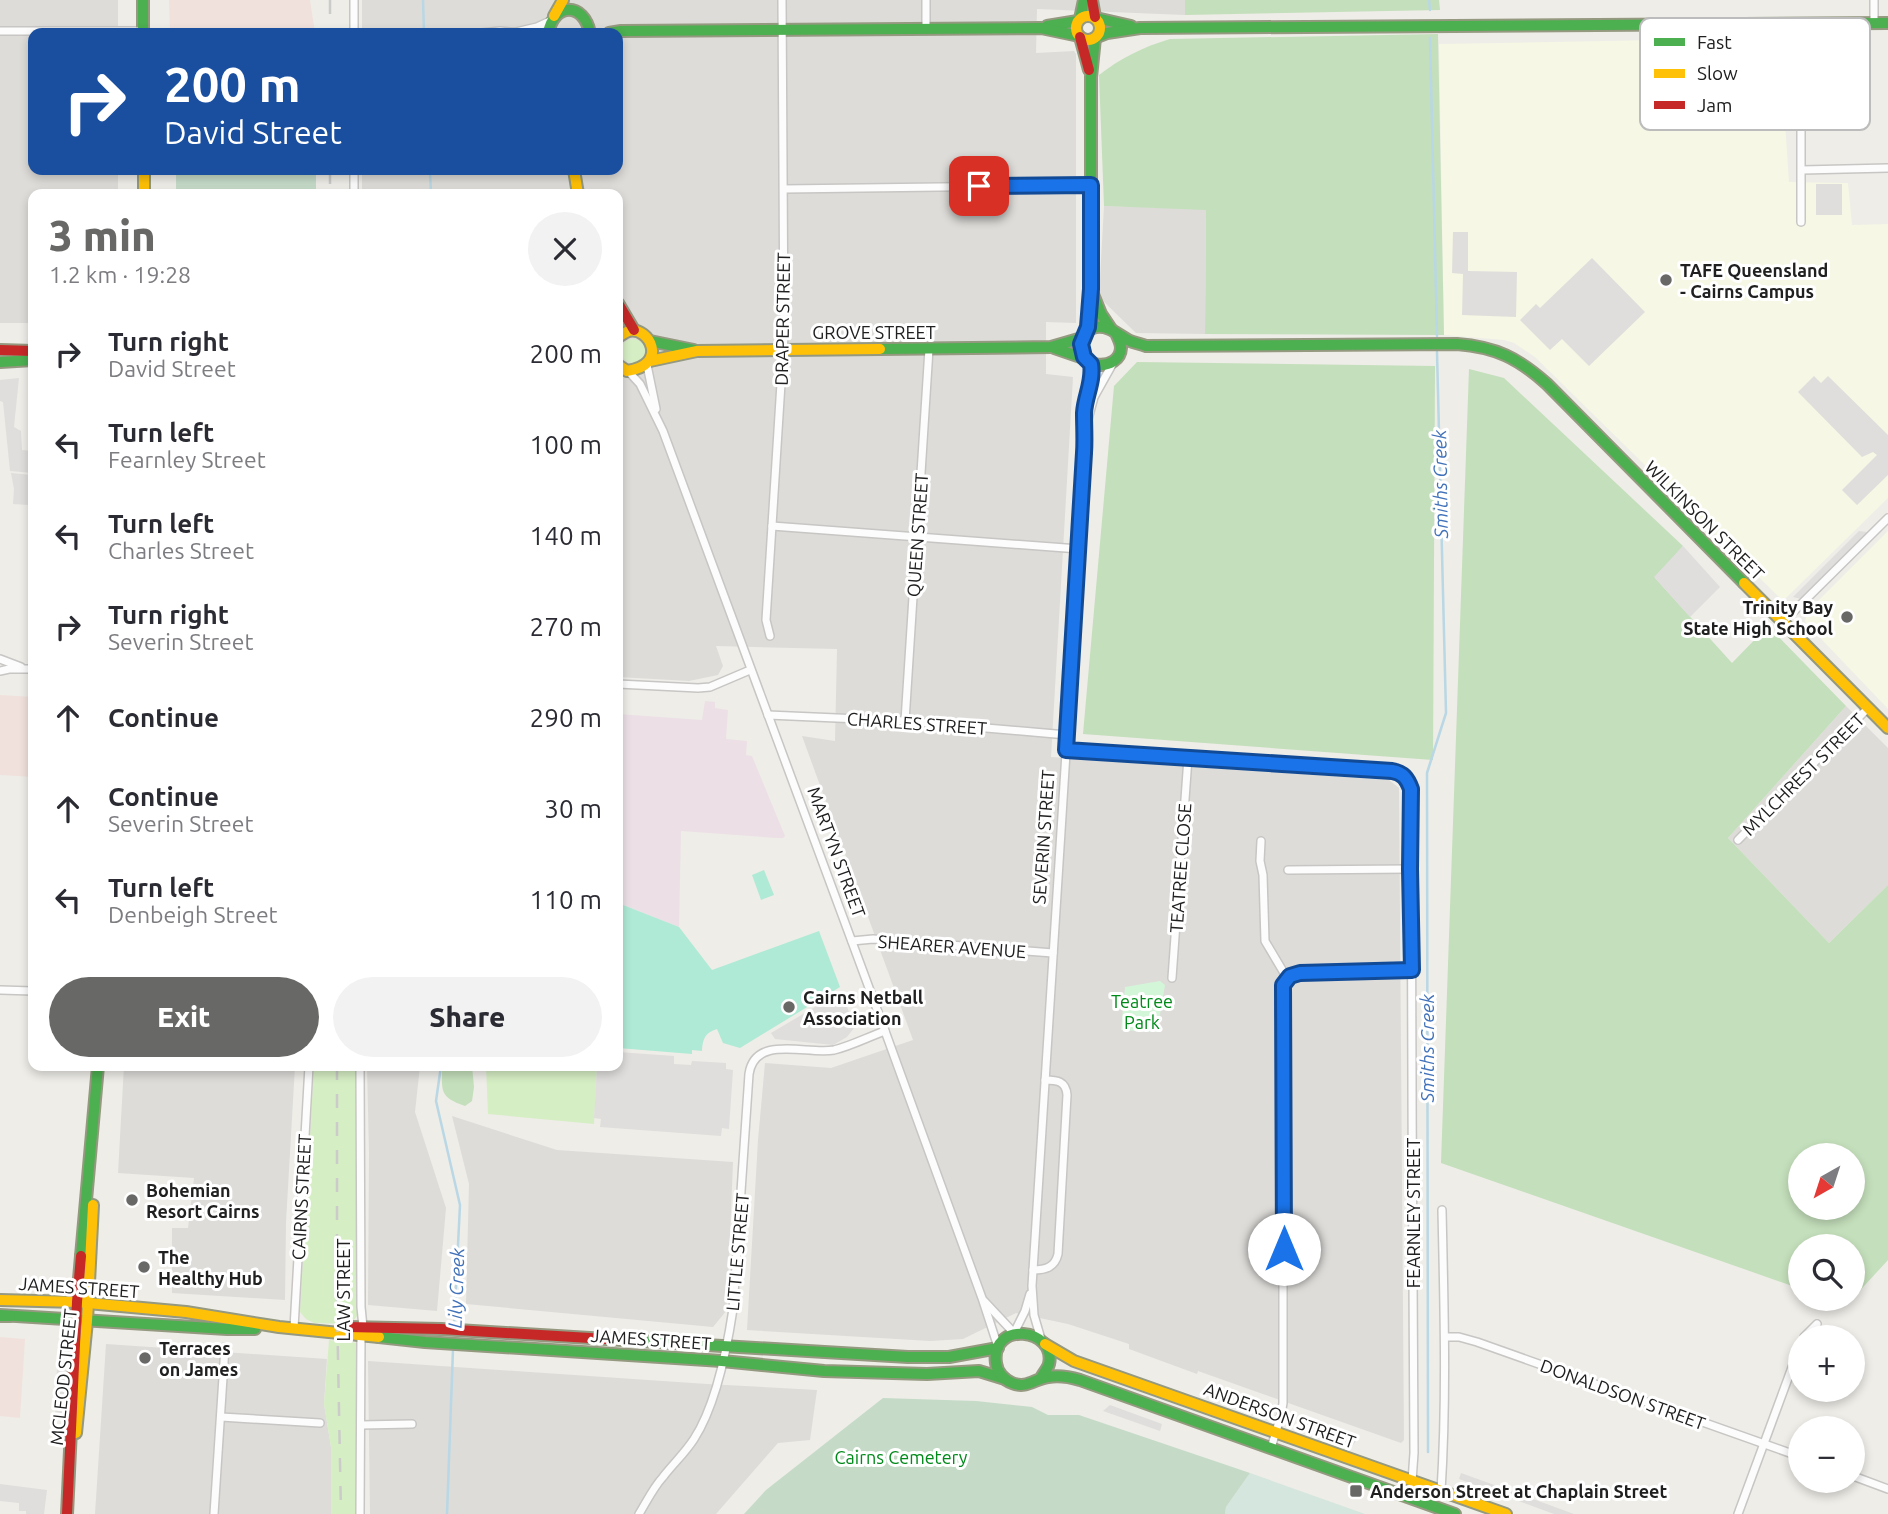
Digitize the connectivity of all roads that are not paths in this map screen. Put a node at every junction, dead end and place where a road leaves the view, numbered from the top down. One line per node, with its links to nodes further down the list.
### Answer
1 (143, 0): 18 (street)
2 (354, 0): 19 (street)
3 (563, 0): 10 (street)
4 (574, 0): 16 (street)
5 (782, 0): 24 (street, DRAPER STREET)
6 (926, 0): 25 (street)
7 (1084, 0): 12 (street)
8 (1092, 0): 11 (street)
9 (1874, 0): 14 (street)
10 (552, 18): 16 (street); 20 (street); 21 (street)
11 (1096, 18): 12 (street); 23 (street); 30 (street)
12 (1079, 20): 22 (street); 29 (street)
13 (1870, 23): 14 (street)
14 (1874, 23): 15 (street)
15 (1888, 23)
16 (594, 24)
17 (1640, 24): 23 (street)
18 (143, 28)
19 (354, 28)
20 (533, 28)
21 (549, 28)
22 (1041, 28): 25 (street); 29 (street)
23 (1140, 28): 30 (street)
24 (783, 29): 25 (street); 28 (street); 36 (street, DRAPER STREET)
25 (926, 29)
26 (0, 31): 27 (street)
27 (28, 31)
28 (623, 31)
29 (1079, 36): 30 (street); 31 (street)
30 (1096, 37): 31 (street)
31 (1091, 76): 35 (street)
32 (1802, 130): 34 (street)
33 (1888, 168): 34 (street)
34 (1802, 170): 37 (street)
35 (1091, 185): 36 (street); 38 (street)
36 (784, 189): 49 (street, DRAPER STREET)
37 (1801, 222)
38 (1091, 289): 41 (street); 43 (street)
39 (623, 311): 40 (street)
40 (635, 330): 42 (street); 44 (street)
41 (1113, 331): 43 (street); 45 (street); 53 (street)
42 (623, 334)
43 (1084, 335): 46 (street, GROVE STREET); 54 (street)
44 (650, 341): 51 (street, GROVE STREET); 56 (street)
45 (1146, 346): 53 (street); 65 (street, WILKINSON STREET)
46 (1051, 347): 47 (street, GROVE STREET); 54 (street, GROVE STREET)
47 (929, 349): 49 (street, GROVE STREET); 63 (street, QUEEN STREET)
48 (0, 350): 50 (street)
49 (783, 350): 51 (street, GROVE STREET); 62 (street, DRAPER STREET)
50 (28, 351)
51 (697, 351): 56 (street, GROVE STREET)
52 (28, 360): 55 (street)
53 (1115, 360): 54 (street); 60 (street, SEVERIN STREET)
54 (1088, 361): 60 (street, SEVERIN STREET)
55 (0, 362)
56 (649, 363): 57 (street, GROVE STREET); 59 (street, MARTYN STREET)
57 (623, 368)
58 (623, 369): 59 (street, MARTYN STREET)
59 (658, 420): 70 (street, MARTYN STREET)
60 (1086, 429): 64 (street, SEVERIN STREET)
61 (1888, 518): 65 (street)
62 (772, 526): 63 (street); 66 (street, DRAPER STREET)
63 (917, 537): 64 (street); 75 (street, QUEEN STREET)
64 (1079, 549): 77 (street, SEVERIN STREET)
65 (1782, 623): 73 (street, WILKINSON STREET)
66 (770, 636)
67 (0, 659): 68 (street)
68 (28, 669)
69 (28, 669): 71 (street)
70 (750, 670): 72 (street); 74 (street, MARTYN STREET)
71 (0, 671)
72 (623, 684)
73 (1868, 708): 76 (street, WILKINSON STREET); 80 (street, MYLCHREST STREET)
74 (768, 715): 75 (street, CHARLES STREET); 84 (street, MARTYN STREET)
75 (905, 721): 77 (street, CHARLES STREET)
76 (1888, 728)
77 (1067, 734): 78 (street, SEVERIN STREET)
78 (1066, 750): 79 (street); 85 (street, SEVERIN STREET)
79 (1188, 758): 82 (street, FEARNLEY STREET); 87 (street, TEATREE CLOSE)
80 (1738, 841)
81 (1261, 842): 88 (street)
82 (1410, 869): 83 (street); 86 (street, FEARNLEY STREET)
83 (1288, 870)
84 (852, 941): 85 (street, SHEARER AVENUE); 91 (street, MARTYN STREET)
85 (1053, 953): 95 (street, SEVERIN STREET)
86 (1412, 970): 88 (street); 126 (street, FEARNLEY STREET)
87 (1172, 978)
88 (1287, 978): 121 (street)
89 (0, 990): 90 (street)
90 (28, 991)
91 (885, 1031): 99 (street, MARTYN STREET); 110 (street, LITTLE STREET)
92 (98, 1071): 101 (street, MCLEOD STREET)
93 (309, 1071): 105 (street, CAIRNS STREET)
94 (360, 1071): 106 (street, LAW STREET)
95 (1045, 1080): 97 (street, SEVERIN STREET); 97 (street)
96 (1442, 1210): 108 (street, FEARNLEY STREET)
97 (1033, 1270): 98 (street, SEVERIN STREET)
98 (1032, 1286): 107 (street, SEVERIN STREET); 109 (street, SEVERIN STREET)
99 (982, 1298): 107 (street, MARTYN STREET); 112 (street, MARTYN STREET)
100 (0, 1300): 101 (street, JAMES STREET)
101 (82, 1302): 103 (street, MCLEOD STREET); 104 (street, JAMES STREET)
102 (3, 1316): 103 (street, JAMES STREET)
103 (81, 1321): 104 (street, JAMES STREET); 129 (street, MCLEOD STREET)
104 (279, 1327): 105 (street, JAMES STREET)
105 (294, 1328): 106 (street, JAMES STREET)
106 (362, 1331): 110 (street, JAMES STREET); 113 (street, JAMES STREET); 120 (street, LAW STREET)
107 (1014, 1333): 109 (street); 112 (street)
108 (1445, 1336): 122 (street, DONALDSON STREET); 128 (street, FEARNLEY STREET)
109 (1043, 1342): 114 (street); 121 (street, ANDERSON STREET)
110 (726, 1345): 112 (street, JAMES STREET); 113 (street, LITTLE STREET)
111 (225, 1348): 117 (street)
112 (998, 1348): 116 (street)
113 (722, 1361): 116 (street, JAMES STREET); 132 (street, LITTLE STREET)
114 (1041, 1378): 116 (street); 123 (street, ANDERSON STREET)
115 (1788, 1378): 122 (street)
116 (1005, 1379)
117 (221, 1417): 118 (street); 130 (street)
118 (320, 1423)
119 (412, 1424): 120 (street)
120 (361, 1425): 131 (street, LAW STREET)
121 (1276, 1432): 123 (street); 126 (street, ANDERSON STREET)
122 (1764, 1444): 124 (street, DONALDSON STREET); 135 (street)
123 (1271, 1448): 133 (street, ANDERSON STREET)
124 (1788, 1452)
125 (1865, 1480): 127 (street)
126 (1412, 1481): 128 (street, ANDERSON STREET)
127 (1888, 1489)
128 (1441, 1491): 134 (street, ANDERSON STREET)
129 (67, 1514)
130 (214, 1514)
131 (360, 1514)
132 (639, 1514)
133 (1455, 1514)
134 (1506, 1514)
135 (1738, 1514)

